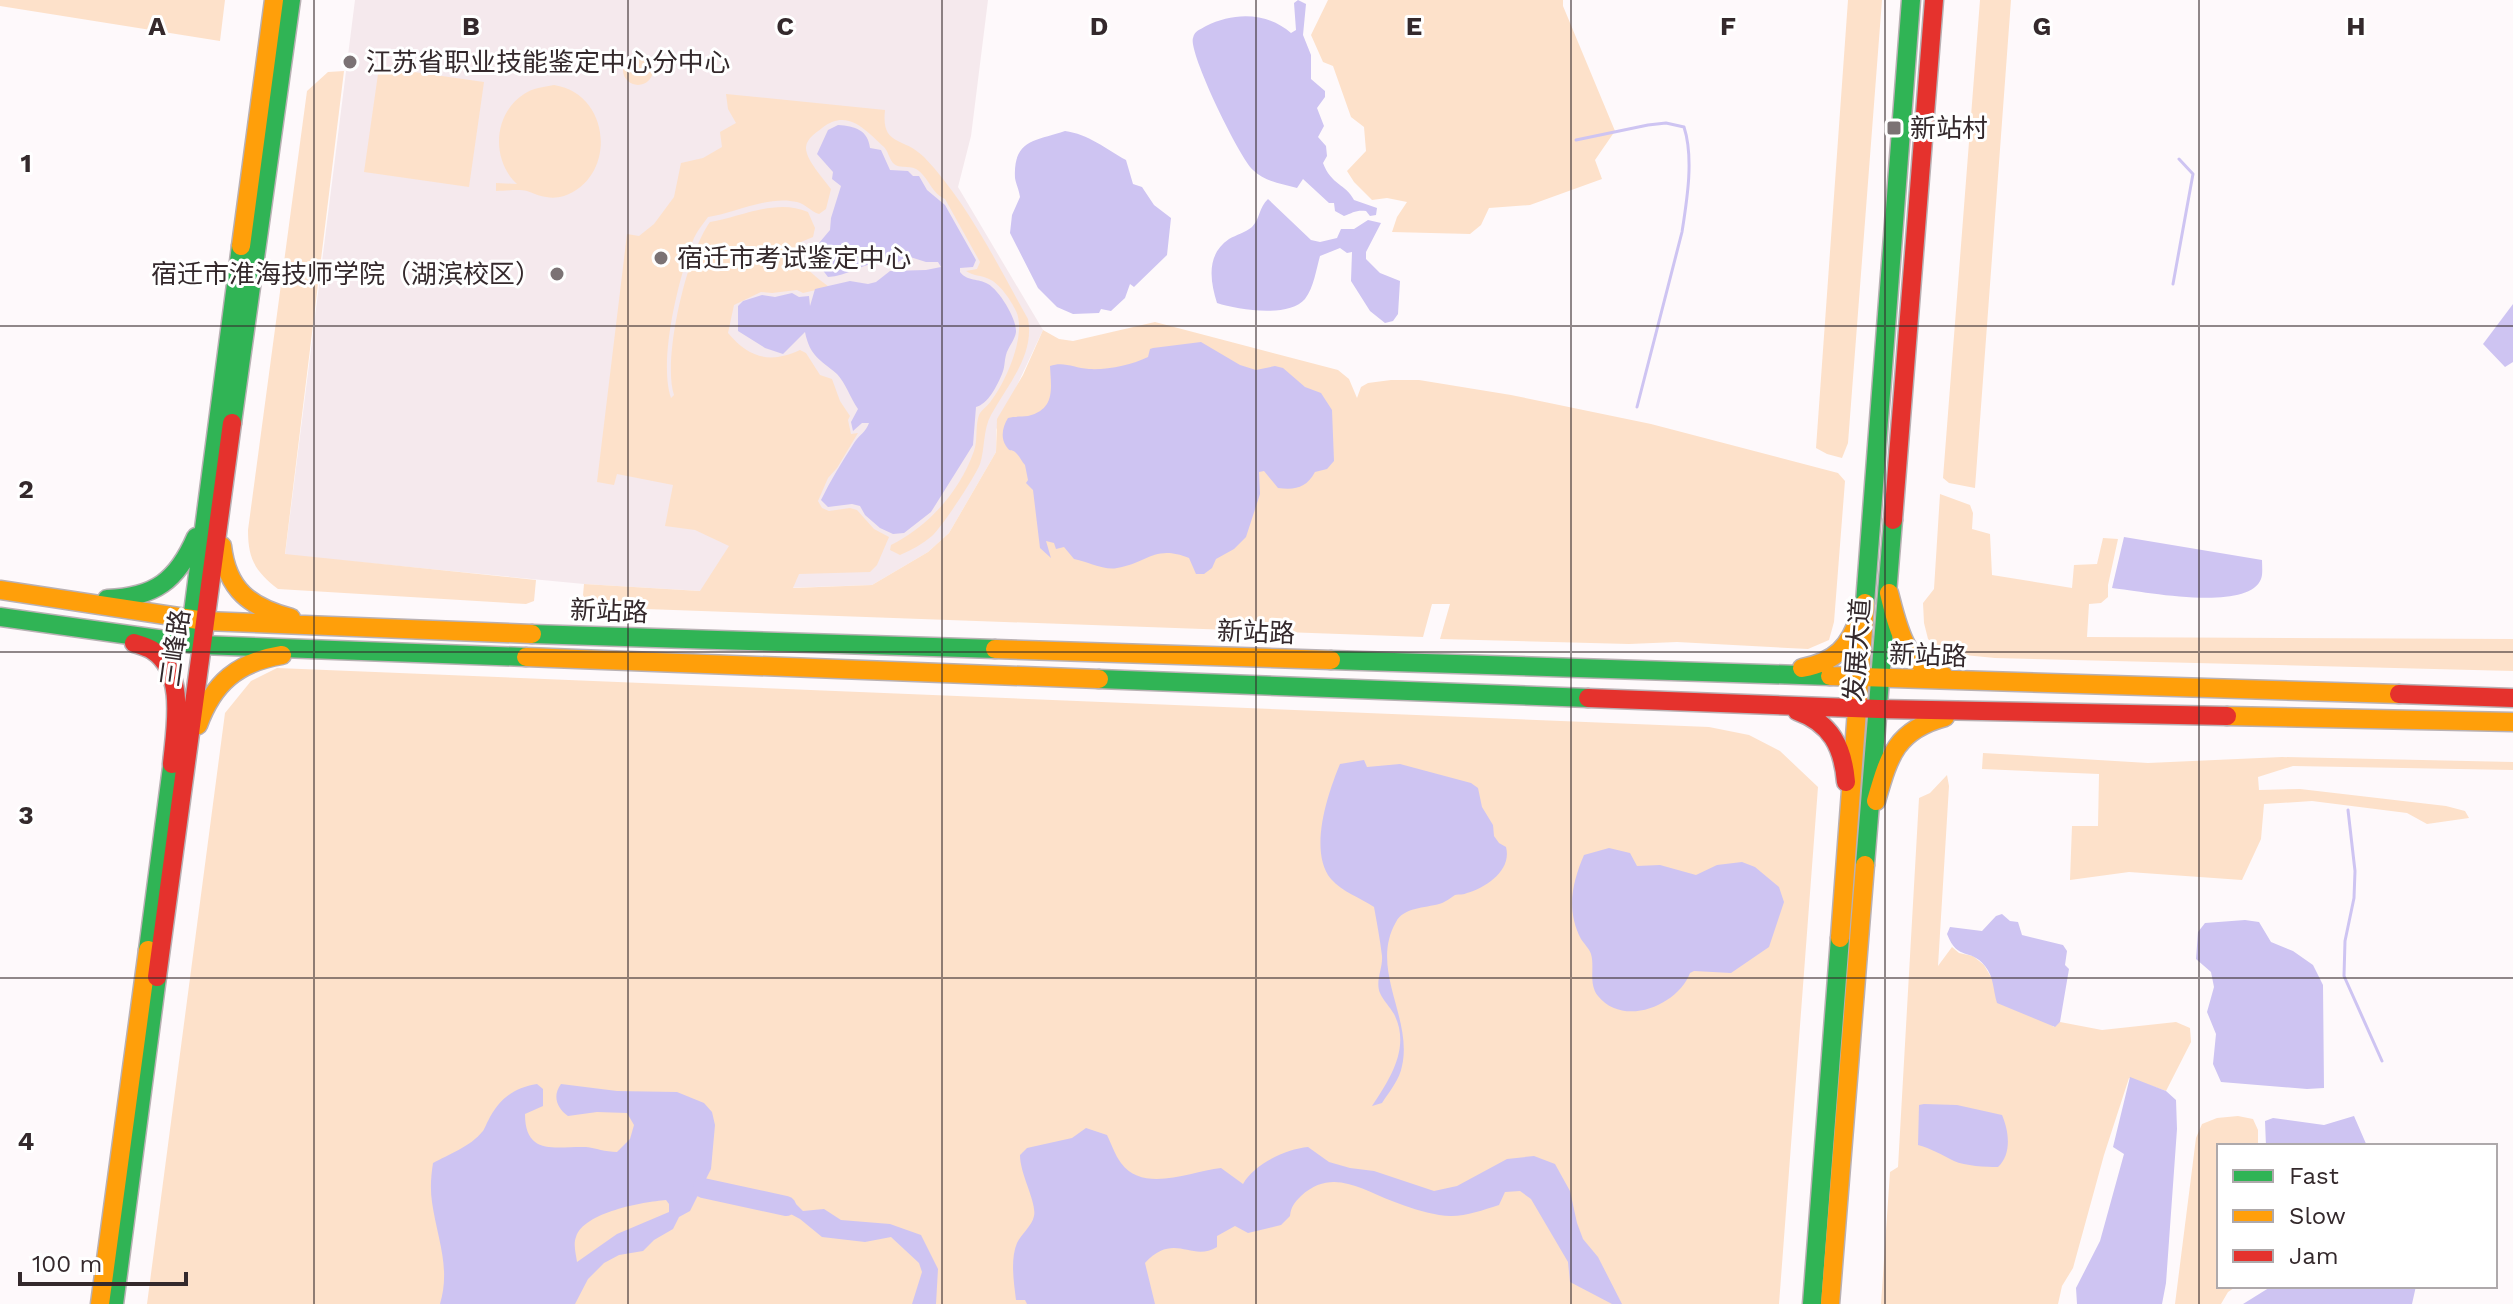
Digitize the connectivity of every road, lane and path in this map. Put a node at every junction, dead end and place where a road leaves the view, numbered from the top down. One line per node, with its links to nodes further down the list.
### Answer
1 (274, 0): 5 (main road, 三峰路)
2 (291, 0): 5 (main road, 三峰路)
3 (1911, 0): 6 (main road, 发展大道)
4 (1934, 0): 7 (main road, 发展大道)
5 (219, 469): 9 (main road); 11 (main road, 三峰路); 13 (main road)
6 (1867, 585): 16 (main road); 17 (main road, 发展大道)
7 (1888, 587): 18 (main road, 发展大道); 19 (main road)
8 (0, 590): 9 (main road, 新站路)
9 (53, 600): 11 (main road, 新站路)
10 (0, 617): 12 (main road, 新站路)
11 (198, 620): 13 (main road, 新站路); 14 (main road, 三峰路)
12 (49, 625): 14 (main road, 新站路); 26 (main road)
13 (345, 628): 16 (main road, 新站路)
14 (195, 644): 15 (main road, 新站路); 26 (main road, 三峰路)
15 (340, 650): 21 (main road, 新站路); 26 (main road)
16 (1754, 674): 17 (main road, 新站路)
17 (1860, 678): 18 (main road, 新站路); 22 (main road, 发展大道)
18 (1881, 679): 19 (main road, 新站路); 23 (main road, 发展大道)
19 (2010, 683): 20 (main road, 新站路)
20 (2513, 698)
21 (1747, 704): 22 (main road, 新站路); 27 (main road)
22 (1858, 708): 23 (main road, 新站路); 27 (main road, 发展大道)
23 (1879, 709): 24 (main road, 新站路); 28 (main road, 发展大道)
24 (2006, 712): 25 (main road, 新站路); 28 (main road)
25 (2513, 722)
26 (178, 773): 29 (main road, 三峰路); 30 (main road, 三峰路)
27 (1848, 837): 31 (main road, 发展大道)
28 (1868, 839): 32 (main road, 发展大道)
29 (100, 1304)
30 (114, 1304)
31 (1812, 1304)
32 (1830, 1304)

